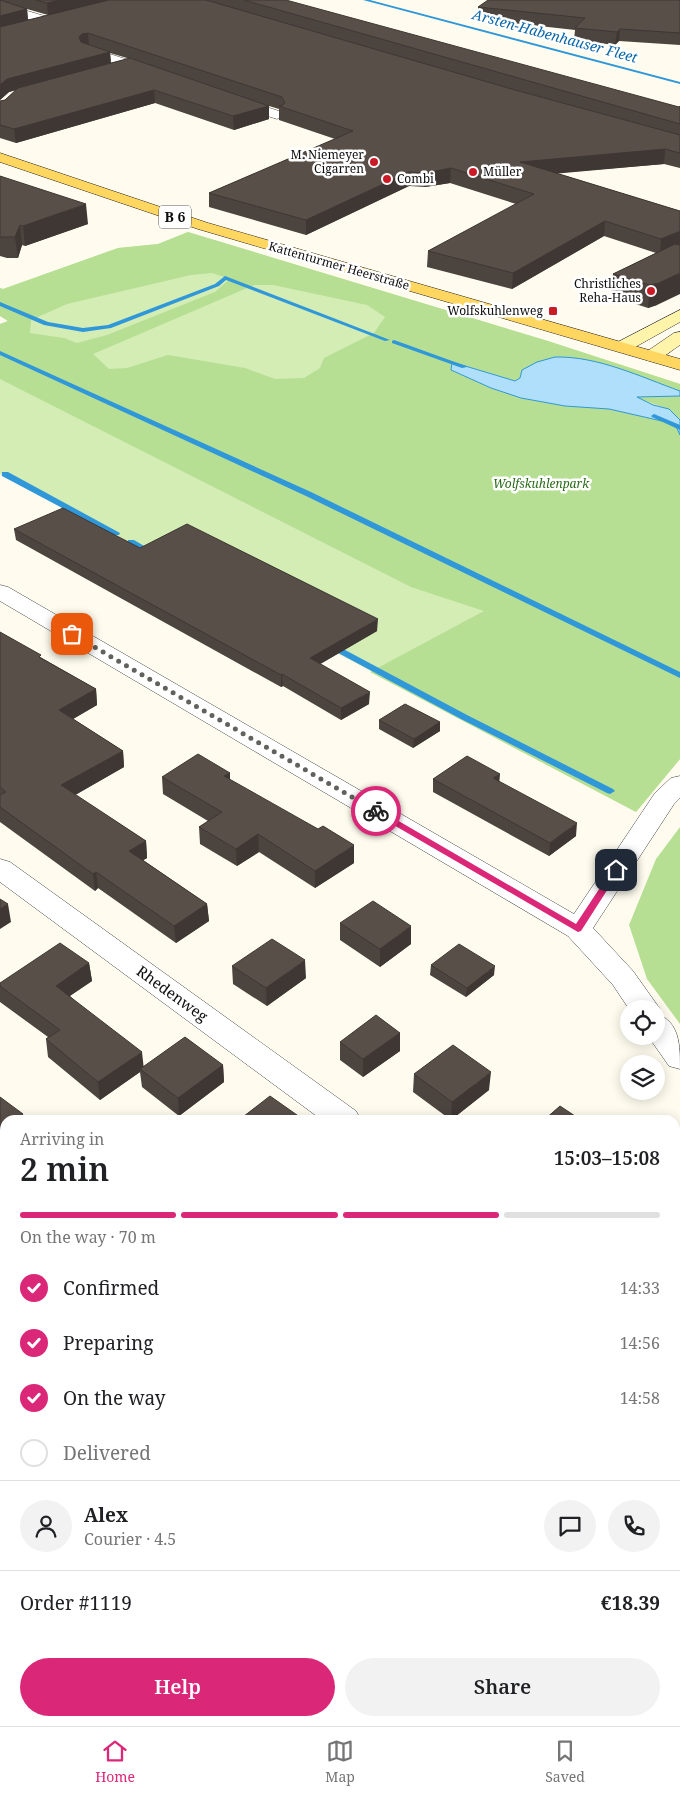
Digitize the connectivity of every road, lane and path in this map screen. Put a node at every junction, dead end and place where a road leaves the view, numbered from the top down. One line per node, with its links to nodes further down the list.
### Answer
1 (137, 0): 3 (street)
2 (0, 6): 3 (street)
3 (47, 21): 4 (street)
4 (24, 27)
5 (88, 51): 6 (street)
6 (104, 73)
7 (223, 97): 8 (street)
8 (277, 116)
9 (0, 157): 12 (main road, Kattenturmer Heerstraße / B 6)
10 (680, 315): 12 (street)
11 (680, 337): 13 (street)
12 (622, 347): 13 (main road, Kattenturmer Heerstraße / B 6)
13 (652, 356): 14 (main road, Kattenturmer Heerstraße / B 6)
14 (680, 365)
15 (0, 592): 18 (street)
16 (680, 784): 18 (street)
17 (0, 868): 22 (street, Rhedenweg)
18 (578, 929): 19 (street)
19 (639, 1000)
20 (665, 1037): 21 (street)
21 (680, 1058)
22 (338, 1115)

